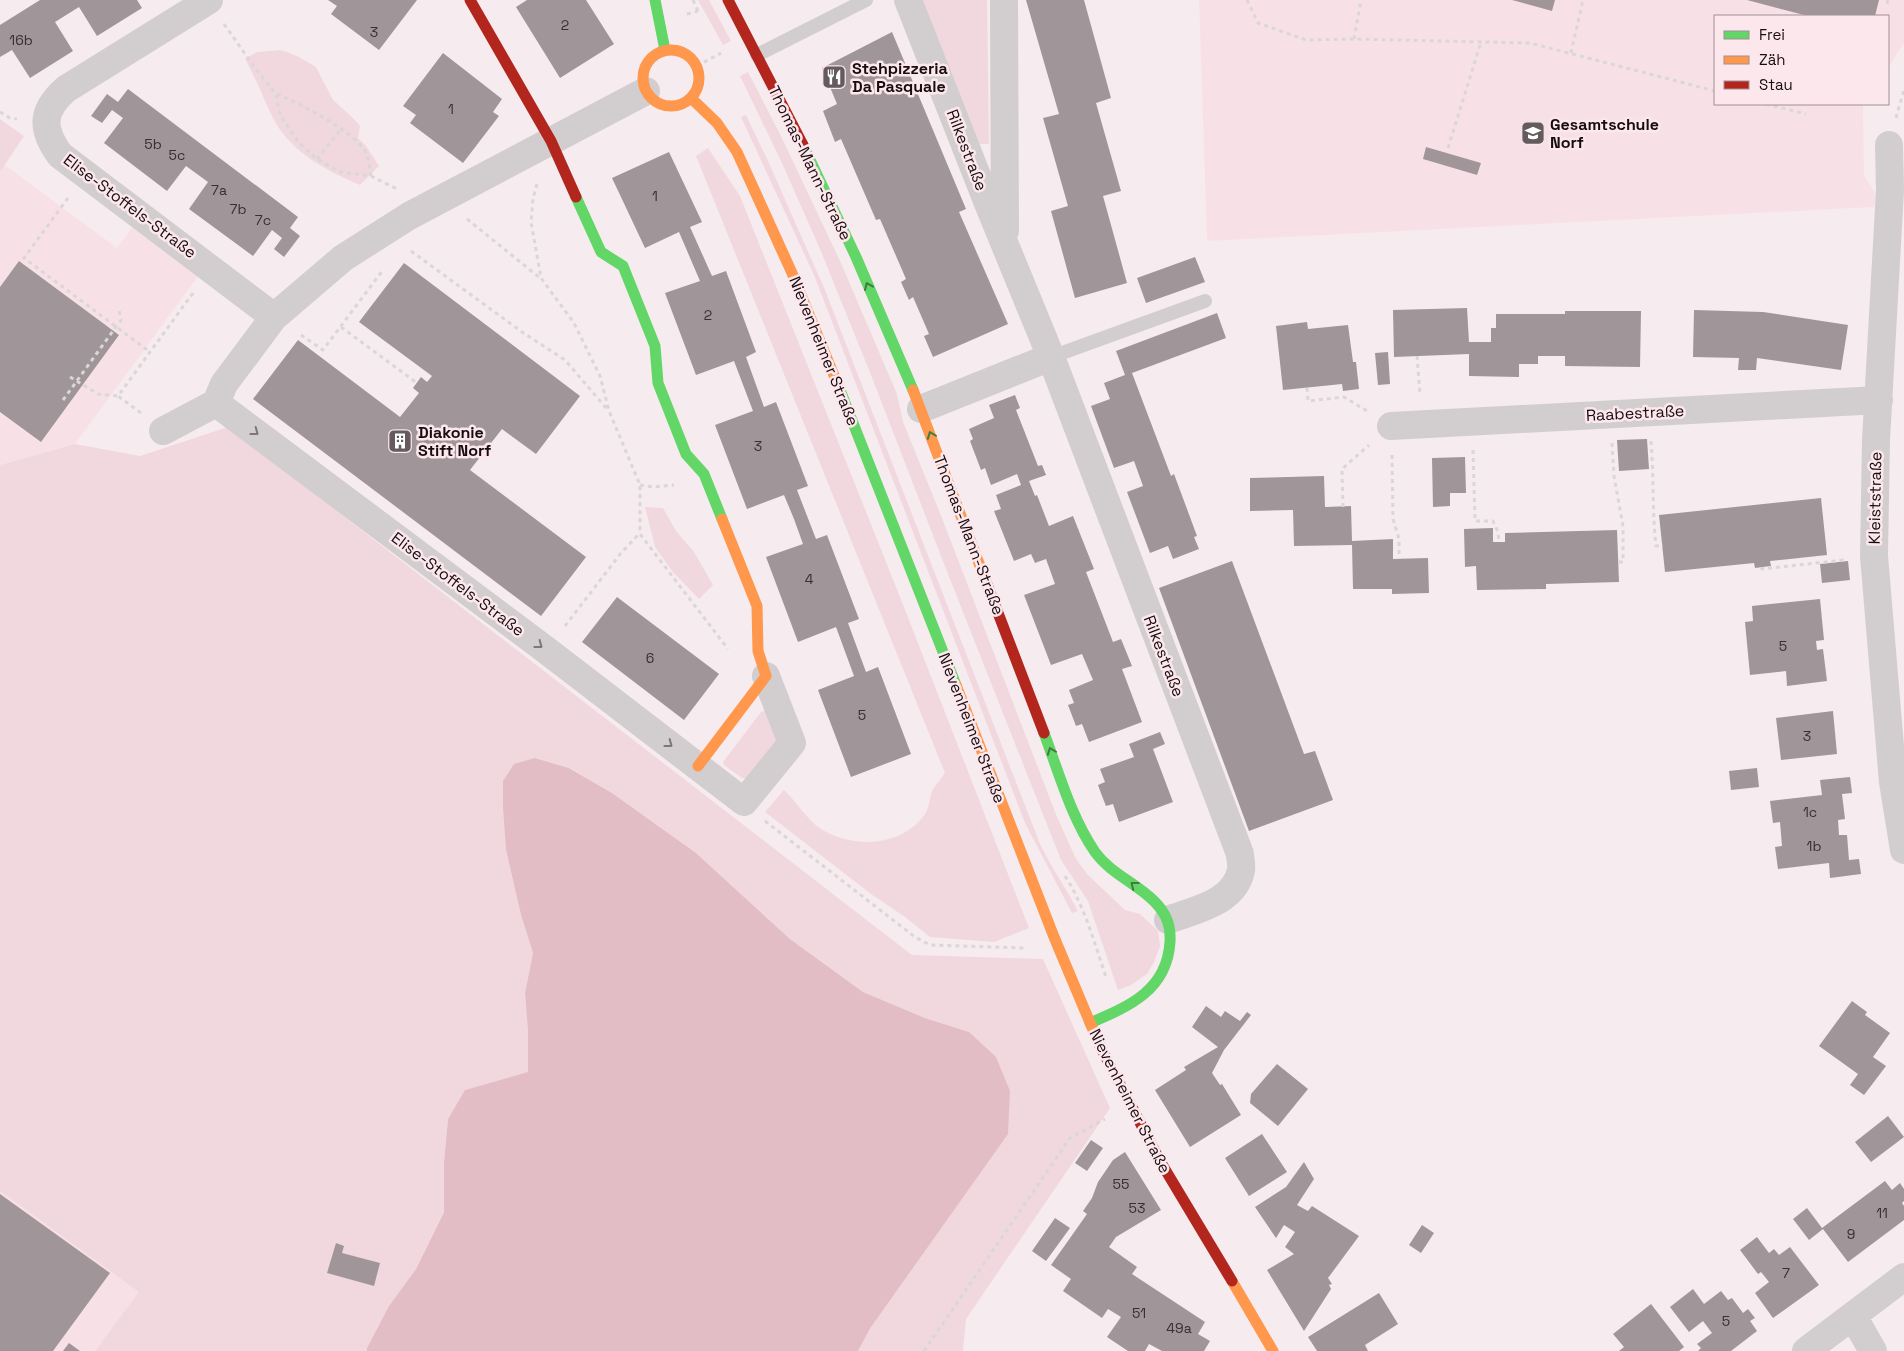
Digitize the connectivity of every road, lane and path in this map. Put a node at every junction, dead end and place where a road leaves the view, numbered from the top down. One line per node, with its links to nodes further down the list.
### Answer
1 (209, 0): 20 (path); 31 (street, Elise-Stoffels-Straße)
2 (470, 0): 27 (street)
3 (655, 0): 13 (street)
4 (728, 0): 16 (street, Thomas-Mann-Straße)
5 (866, 0): 16 (lane)
6 (908, 0): 34 (street, Rilkestraße)
7 (1004, 0): 34 (street, Rilkestraße)
8 (1247, 0): 11 (path)
9 (1362, 0): 11 (path)
10 (1583, 0): 15 (path)
11 (1354, 39): 12 (path)
12 (1480, 42): 15 (path); 29 (path)
13 (665, 50): 17 (street); 19 (street)
14 (721, 53): 17 (path)
15 (1570, 53): 18 (path)
16 (757, 55): 57 (street, Thomas-Mann-Straße, one-way to 16)
17 (697, 66): 21 (street)
18 (1714, 90)
19 (646, 91): 21 (street); 27 (street)
20 (276, 94): 26 (path); 30 (path)
21 (691, 98): 80 (street, Nievenheimer Straße)
22 (1770, 105): 24 (path)
23 (0, 112): 25 (path)
24 (1806, 114)
25 (10, 118)
26 (341, 130): 30 (path); 32 (path)
27 (551, 141): 33 (street); 38 (path); 75 (street)
28 (1888, 145): 55 (street, Kleiststraße)
29 (1448, 148)
30 (317, 159): 32 (path)
31 (86, 174): 37 (street, Elise-Stoffels-Straße); 43 (path)
32 (371, 176): 33 (path)
33 (431, 204): 38 (path); 41 (street)
34 (1005, 243): 46 (street, Rilkestraße)
35 (406, 247): 58 (path)
36 (387, 264): 42 (path)
37 (212, 268): 41 (street, Elise-Stoffels-Straße); 44 (path)
38 (540, 278): 58 (path)
39 (1205, 301): 46 (lane)
40 (119, 309): 43 (path)
41 (274, 316): 42 (path); 56 (street)
42 (340, 326): 49 (path)
43 (116, 327): 44 (path); 48 (path)
44 (150, 352): 52 (path)
45 (1417, 356): 50 (path)
46 (1051, 357): 57 (street); 79 (street, Rilkestraße)
47 (70, 377): 48 (path)
48 (76, 382): 52 (path); 54 (path)
49 (417, 383)
50 (1419, 384)
51 (1307, 388): 53 (path)
52 (118, 396): 60 (path)
53 (1344, 397)
54 (63, 400)
55 (1878, 400): 59 (street, Raabestraße); 70 (street, Kleiststraße)
56 (216, 403): 60 (street); 74 (street, Elise-Stoffels-Straße, one-way to 74)
57 (921, 409): 79 (street, Thomas-Mann-Straße, one-way to 57)
58 (609, 411): 67 (path)
59 (1391, 426)
60 (164, 431)
61 (1651, 439): 69 (path)
62 (1612, 441): 72 (path)
63 (1474, 456): 68 (path)
64 (1392, 466): 71 (path)
65 (1342, 469): 66 (path)
66 (1343, 507)
67 (640, 534): 74 (path); 75 (path)
68 (1499, 542)
69 (1663, 545)
70 (1874, 556): 73 (path); 78 (street, Kleiststraße)
71 (1399, 558)
72 (1618, 562)
73 (1762, 567)
74 (546, 650): 76 (street, Elise-Stoffels-Straße, one-way to 76)
75 (766, 676): 76 (street); 77 (street)
76 (698, 766): 77 (street, Elise-Stoffels-Straße)
77 (744, 802): 80 (path)
78 (1904, 850)
79 (1168, 920): 81 (street)
80 (1054, 937): 81 (street, Nievenheimer Straße)
81 (1090, 1023): 82 (street, Nievenheimer Straße)
82 (1130, 1106): 85 (path); 86 (street, Nievenheimer Straße)
83 (1904, 1277): 84 (street)
84 (1853, 1316): 87 (street); 88 (street)
85 (924, 1351)
86 (1273, 1351)
87 (1806, 1351)
88 (1873, 1351)

